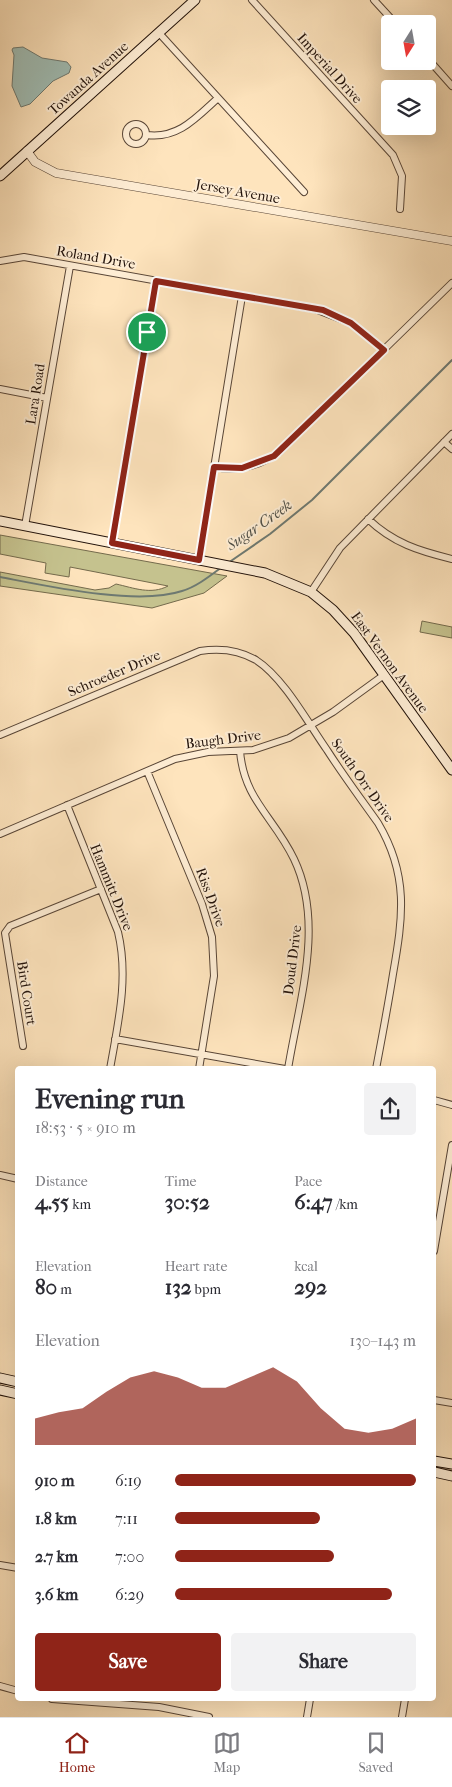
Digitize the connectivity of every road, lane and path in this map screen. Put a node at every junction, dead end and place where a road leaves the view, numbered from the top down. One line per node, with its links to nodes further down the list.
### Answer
1 (194, 0): 5 (main road, Towanda Avenue)
2 (252, 0): 13 (street, Imperial Drive)
3 (374, 0): 4 (street)
4 (388, 15)
5 (159, 33): 8 (street); 10 (main road, Towanda Avenue)
6 (436, 68): 7 (street)
7 (452, 86)
8 (218, 98): 9 (street); 12 (street)
9 (147, 135)
10 (27, 152): 11 (main road, Towanda Avenue); 14 (street, Jersey Avenue)
11 (0, 176)
12 (304, 192)
13 (400, 209)
14 (452, 241)
15 (0, 260): 16 (street, Roland Drive)
16 (70, 266): 17 (street, Roland Drive); 22 (street, Lara Road)
17 (156, 281): 19 (street, Roland Drive); 30 (street)
18 (452, 283): 20 (street)
19 (242, 296): 20 (street, Roland Drive); 26 (street)
20 (384, 350): 26 (street)
21 (0, 389): 22 (street)
22 (47, 398): 29 (street, Lara Road)
23 (452, 434): 24 (street)
24 (444, 442): 25 (street); 27 (street)
25 (452, 449)
26 (214, 467): 32 (street)
27 (368, 519): 31 (street); 33 (street)
28 (0, 521): 29 (main road, East Vernon Avenue)
29 (25, 526): 30 (main road, East Vernon Avenue)
30 (112, 543): 32 (main road, East Vernon Avenue)
31 (452, 558)
32 (200, 560): 33 (main road, East Vernon Avenue)
33 (311, 592): 35 (main road, East Vernon Avenue)
34 (241, 654): 36 (street, South Orr Drive); 37 (street, Schroeder Drive)
35 (384, 675): 36 (street, Baugh Drive); 39 (main road, East Vernon Avenue)
36 (310, 726): 38 (street, Baugh Drive); 51 (street, South Orr Drive)
37 (0, 735)
38 (240, 751): 40 (street, Baugh Drive); 50 (street, Doud Drive)
39 (452, 770)
40 (148, 771): 41 (street, Baugh Drive); 46 (street, Riss Drive)
41 (67, 805): 42 (street, Baugh Drive); 43 (street, Hammitt Drive)
42 (0, 834)
43 (101, 889): 44 (street, Hammitt Drive); 45 (street, Bird Court)
44 (115, 1039): 46 (street); 47 (street, Hammitt Drive)
45 (23, 1046)
46 (202, 1054): 48 (street, Riss Drive); 49 (street)
47 (110, 1066)
48 (200, 1066)
49 (269, 1066)
50 (287, 1066)
51 (377, 1066)
52 (436, 1101): 53 (street)
53 (452, 1105)
54 (452, 1145): 57 (street)
55 (0, 1176): 56 (street)
56 (15, 1178)
57 (436, 1239)
58 (0, 1378): 59 (main road)
59 (15, 1381)
60 (0, 1390): 61 (main road)
61 (15, 1393)
62 (436, 1400): 63 (street)
63 (452, 1404)
64 (436, 1460): 65 (main road)
65 (452, 1464)
66 (436, 1472): 67 (main road)
67 (452, 1476)
68 (0, 1565): 69 (street)
69 (15, 1568)
70 (0, 1686): 71 (street)
71 (15, 1690)
72 (79, 1701): 75 (street)
73 (310, 1701): 76 (street)
74 (405, 1701): 77 (street)
75 (209, 1717)
76 (307, 1717)
77 (402, 1717)

